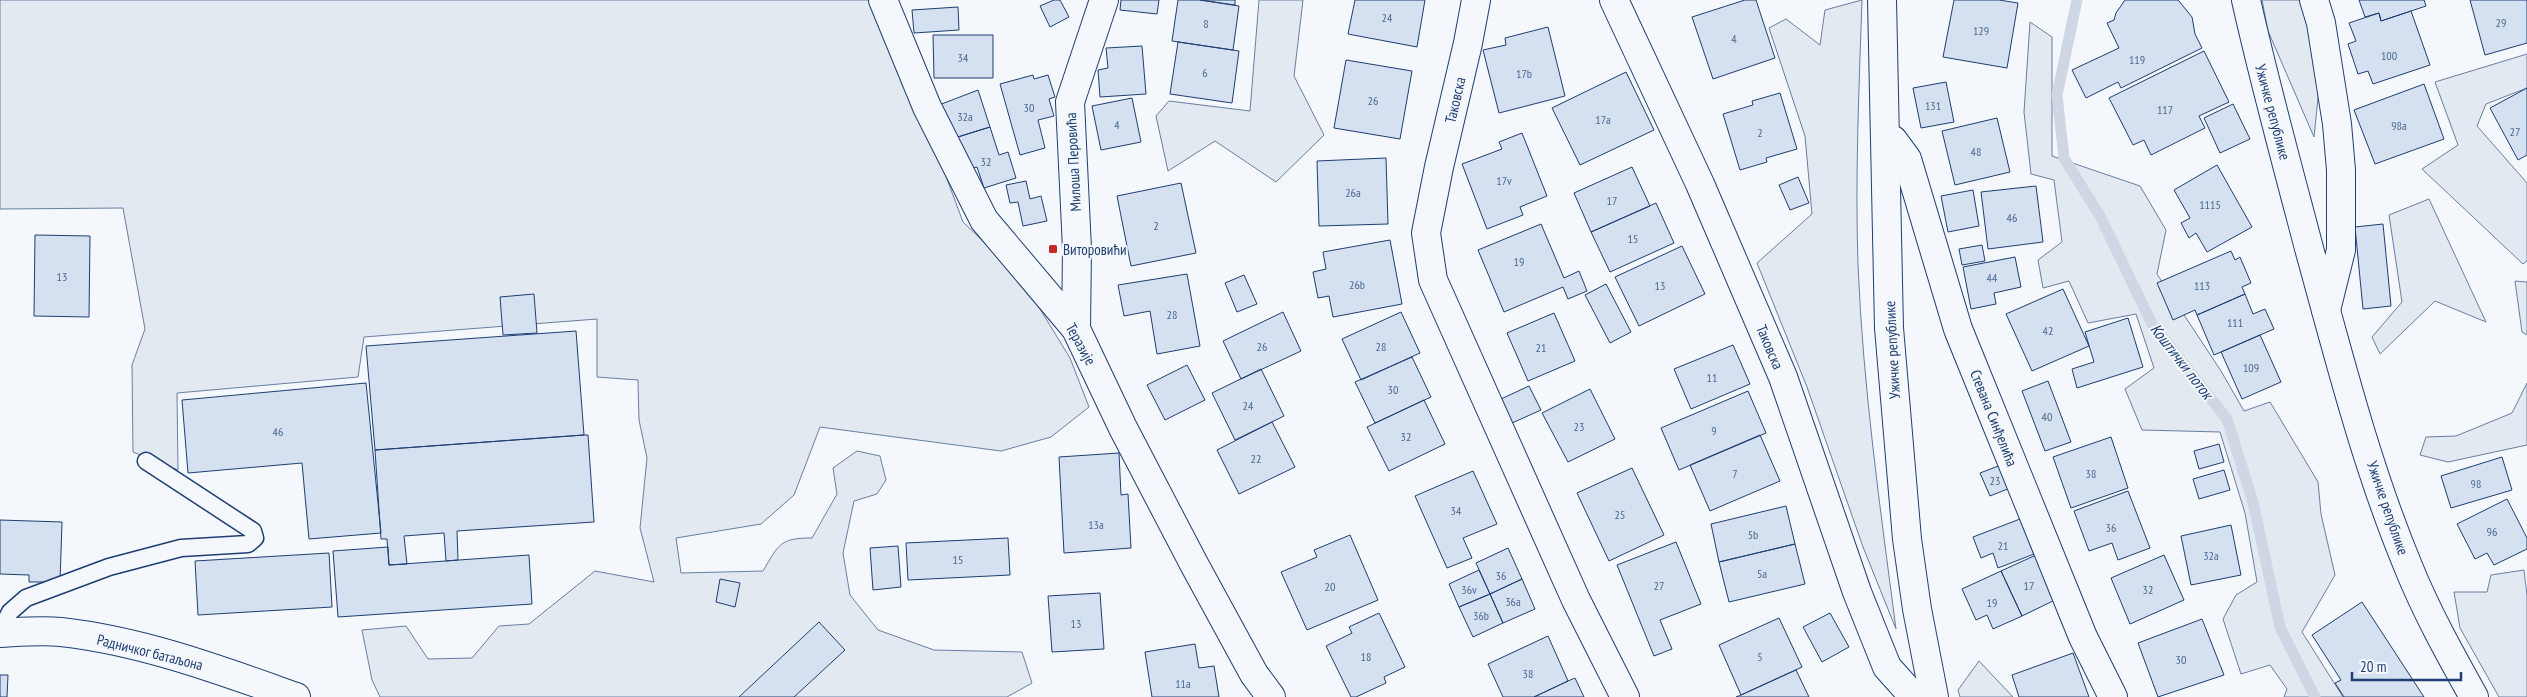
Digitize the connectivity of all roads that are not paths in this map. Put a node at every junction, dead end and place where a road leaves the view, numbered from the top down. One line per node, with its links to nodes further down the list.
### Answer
1 (883, 0): 10 (street, Теразије)
2 (1104, 0): 10 (street, Милоша Перовића)
3 (1476, 0): 15 (street, Таковска)
4 (1614, 0): 16 (street, Таковска)
5 (1882, 0): 8 (street, Ужичке републике)
6 (2246, 0): 9 (street, Ужичке републике)
7 (2314, 0): 9 (street)
8 (1886, 138): 17 (street, Ужичке републике); 18 (street, Стевана Синђелића)
9 (2326, 310): 19 (street, Ужичке републике)
10 (1076, 329): 14 (street, Теразије)
11 (146, 461): 12 (lane)
12 (0, 632): 13 (street, Радничког батаљона)
13 (296, 697)
14 (1271, 697)
15 (1625, 697)
16 (1914, 697)
17 (1934, 697)
18 (2113, 697)
19 (2474, 697)

